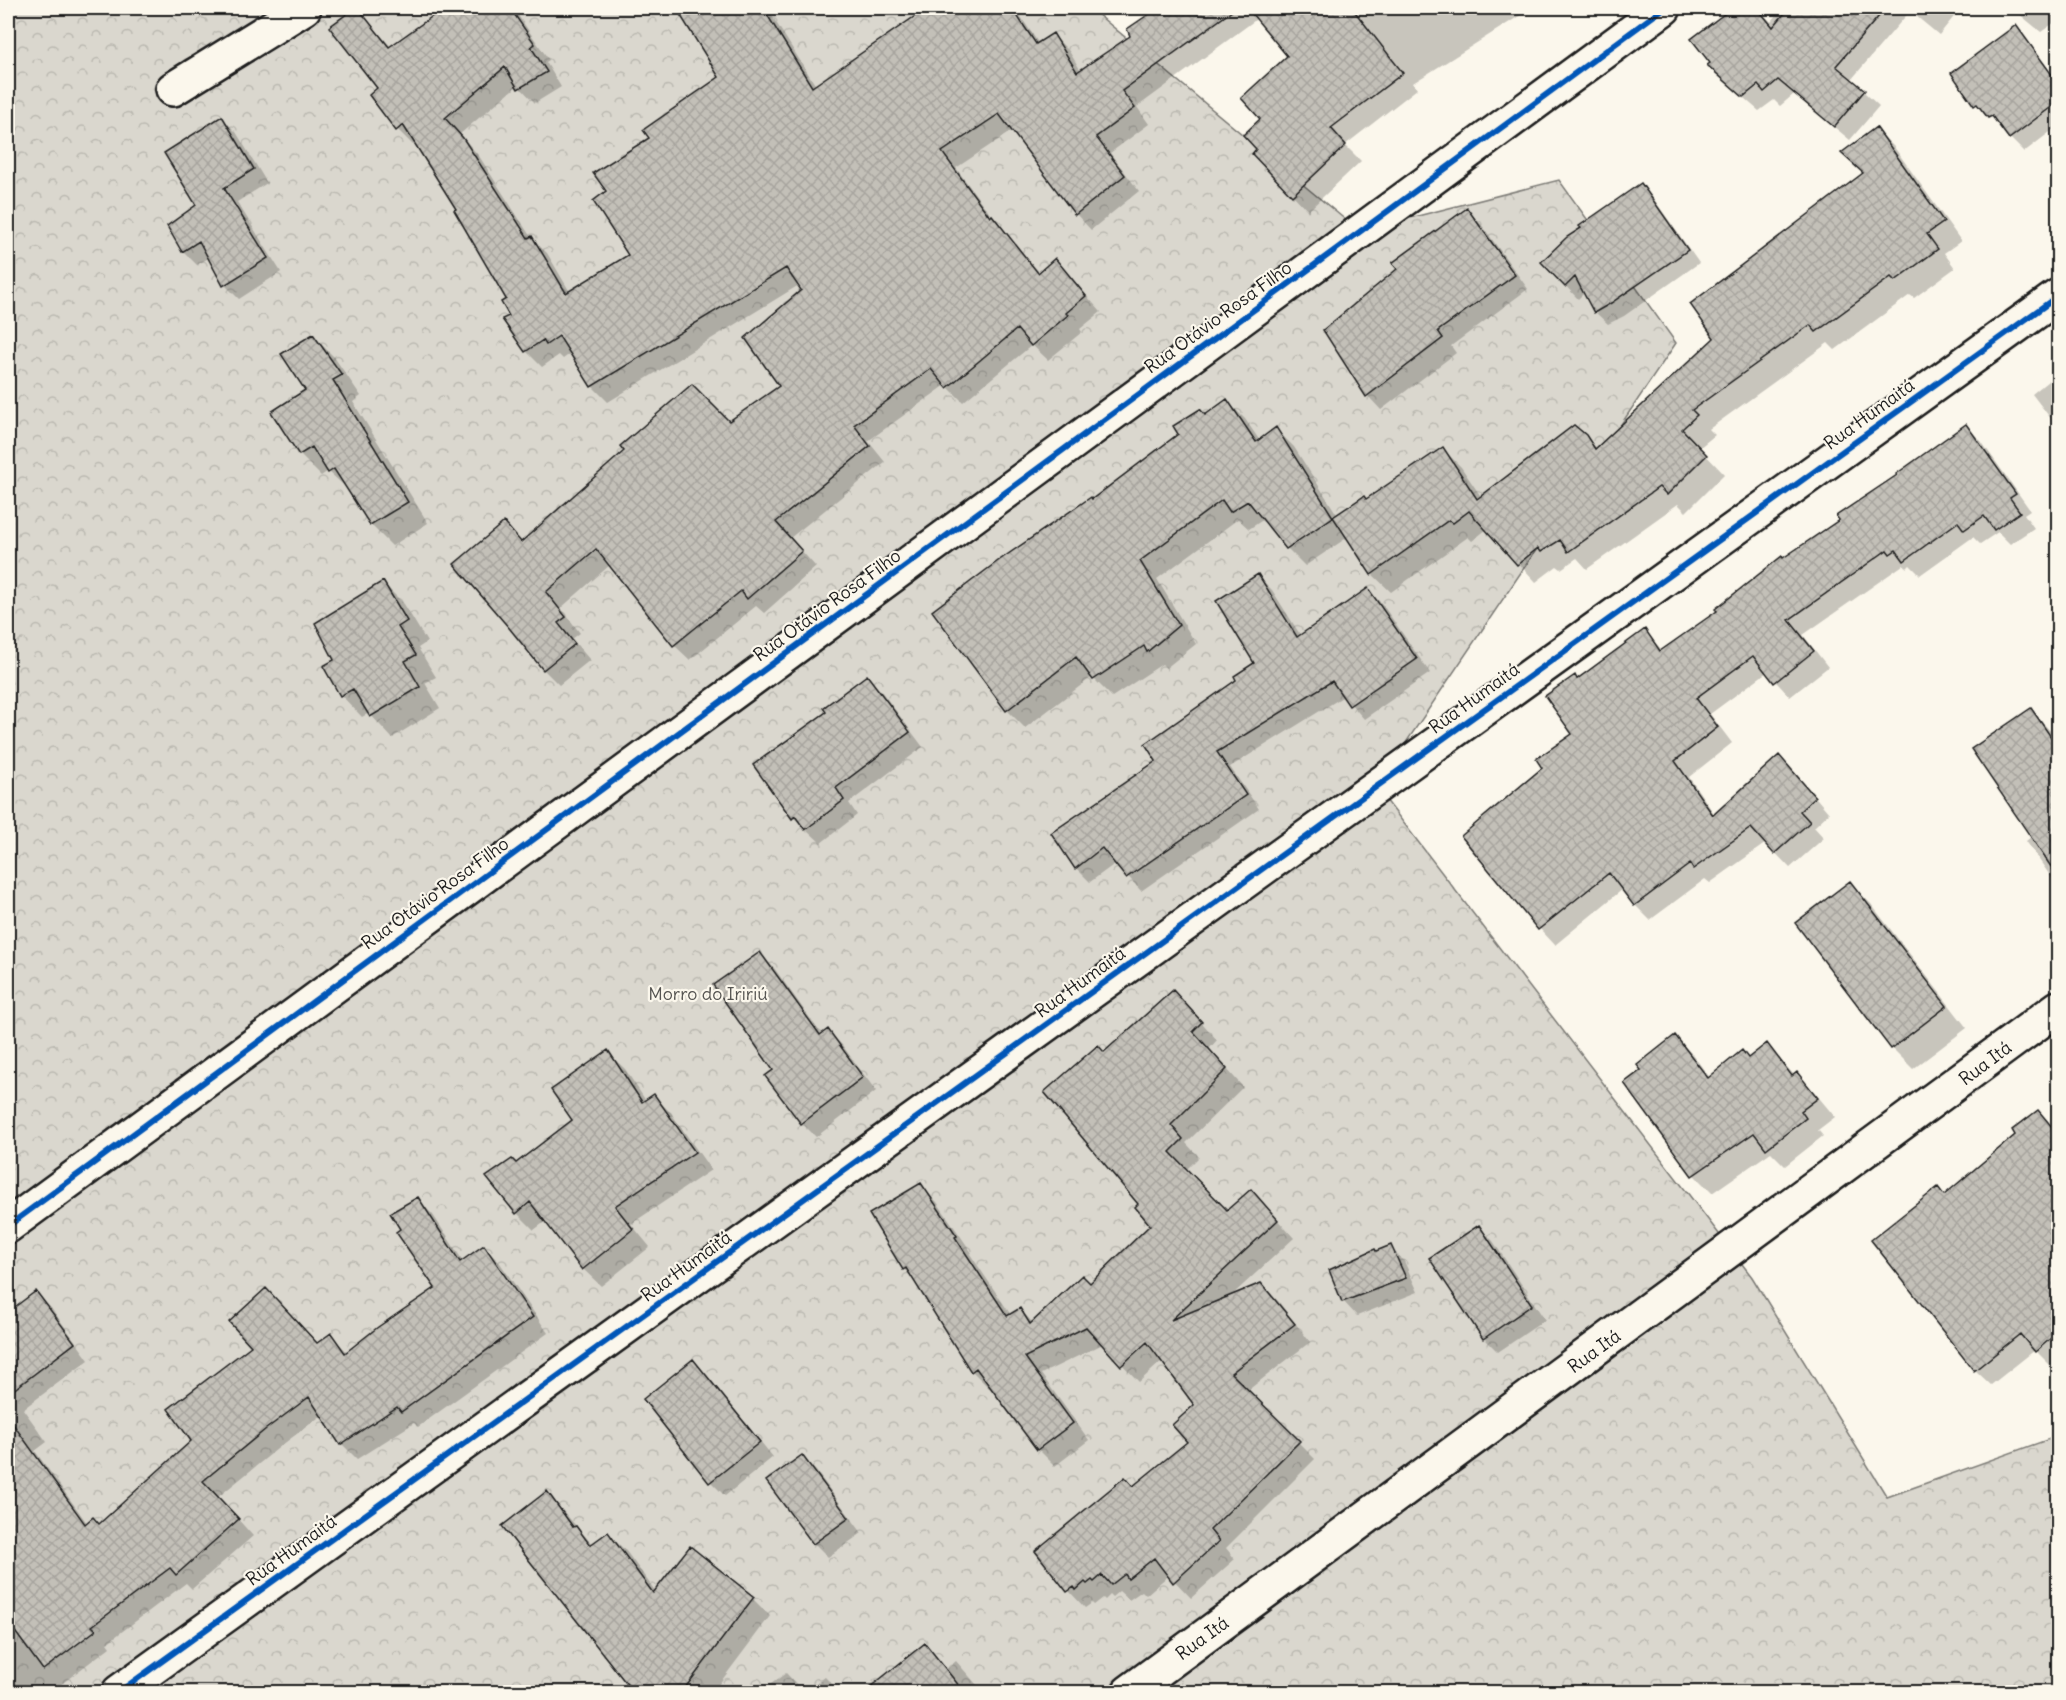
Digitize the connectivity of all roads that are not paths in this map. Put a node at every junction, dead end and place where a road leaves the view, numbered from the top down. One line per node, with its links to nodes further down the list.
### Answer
1 (304, 8): 3 (street)
2 (1664, 8): 6 (street, Rua Otávio Rosa Filho)
3 (173, 89)
4 (2058, 296): 7 (street, Rua Humaitá)
5 (2058, 1008): 8 (street, Rua Itá)
6 (8, 1226)
7 (119, 1692)
8 (1129, 1692)

